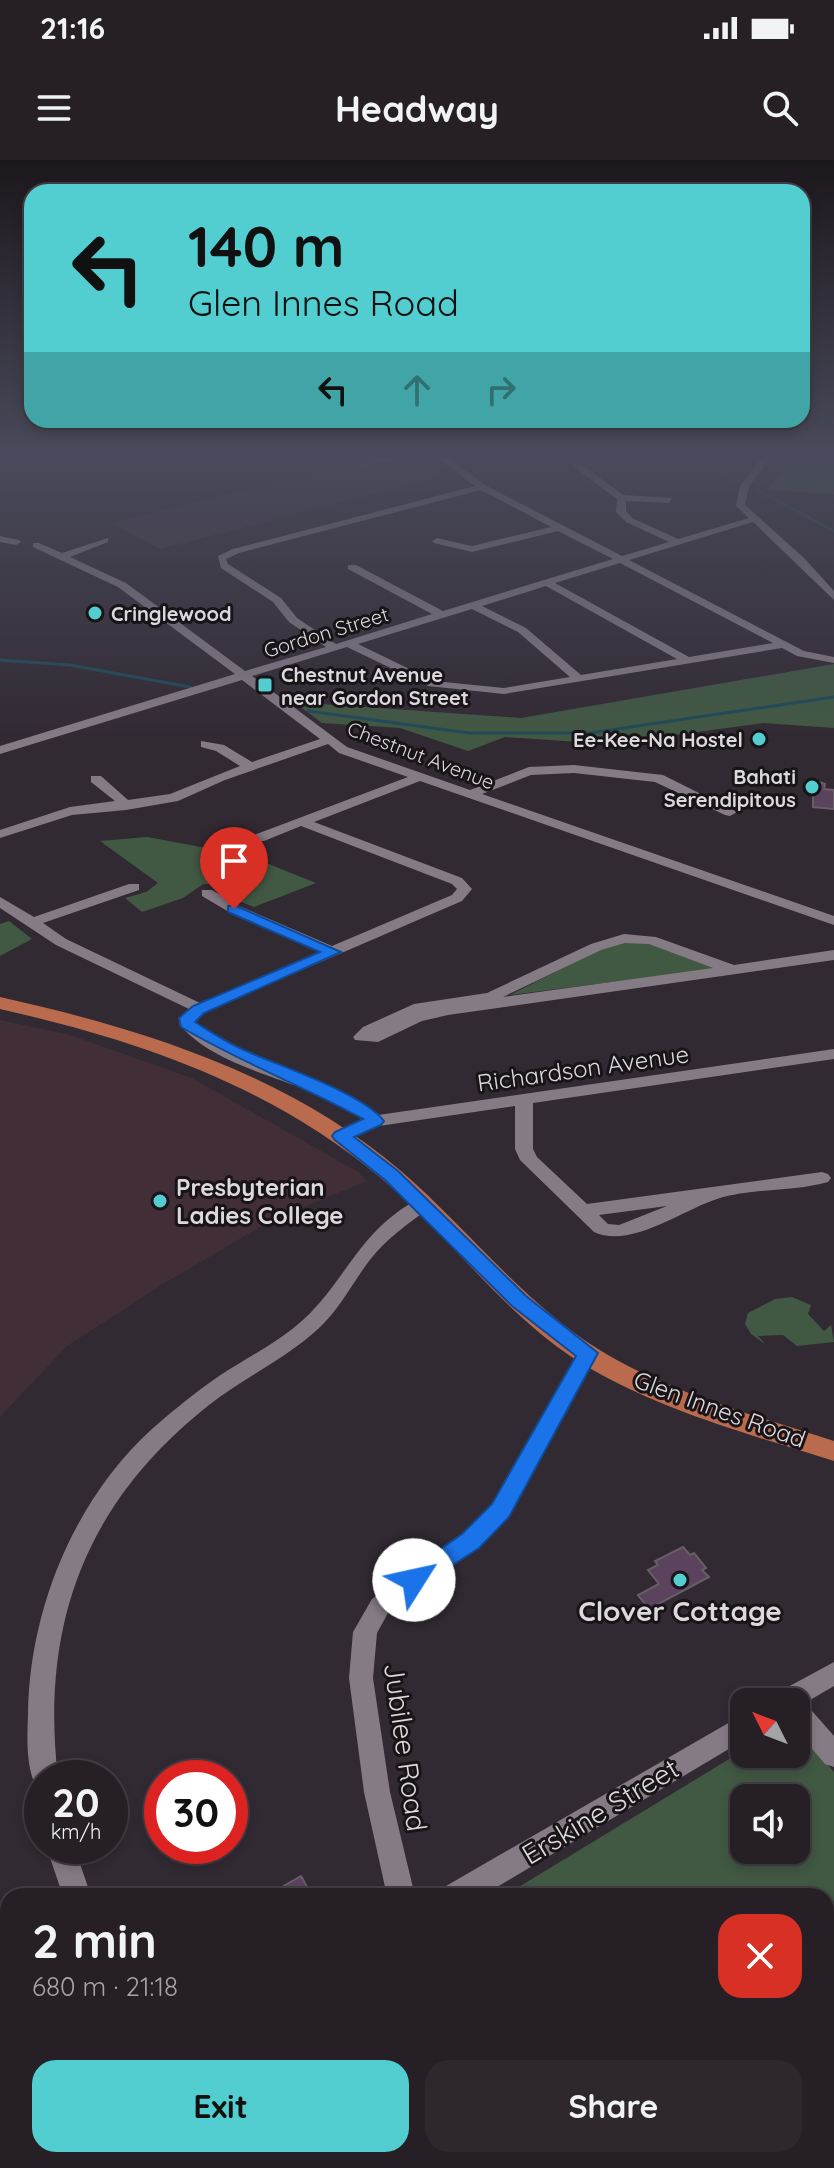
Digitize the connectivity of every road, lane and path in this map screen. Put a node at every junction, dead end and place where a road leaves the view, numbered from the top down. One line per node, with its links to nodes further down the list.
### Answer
1 (48, 551): 7 (street, Chestnut Avenue)
2 (77, 551): 7 (street)
3 (237, 551): 16 (street)
4 (601, 551): 8 (street)
5 (648, 551): 8 (street, Gordon Street)
6 (791, 551): 11 (street)
7 (61, 557): 19 (street, Chestnut Avenue)
8 (618, 560): 10 (street, Gordon Street); 15 (street)
9 (352, 567): 13 (street)
10 (546, 582): 12 (street, Gordon Street); 18 (street)
11 (834, 597)
12 (473, 605): 13 (street, Gordon Street); 20 (street)
13 (442, 615): 14 (street, Gordon Street)
14 (349, 644): 16 (street, Gordon Street); 20 (street)
15 (783, 645): 17 (street); 18 (street)
16 (335, 648): 19 (street, Gordon Street)
17 (834, 660)
18 (688, 661): 20 (street)
19 (244, 677): 21 (street, Chestnut Avenue); 23 (street, Gordon Street)
20 (579, 679)
21 (329, 740): 24 (street); 25 (street, Chestnut Avenue)
22 (205, 744): 24 (street)
23 (2, 748)
24 (249, 766): 28 (street)
25 (419, 777): 27 (street, Chestnut Avenue); 30 (street)
26 (96, 779): 28 (street)
27 (469, 795): 29 (street); 36 (street, Chestnut Avenue)
28 (126, 806): 31 (street)
29 (730, 812)
30 (302, 822): 32 (street); 38 (street)
31 (0, 834)
32 (259, 838)
33 (134, 887): 37 (street)
34 (207, 893): 38 (street)
35 (0, 901): 37 (street)
36 (834, 921)
37 (33, 922): 43 (street)
38 (333, 952): 43 (street)
39 (834, 955): 40 (street)
40 (734, 970): 41 (street); 41 (street)
41 (492, 1000): 44 (street)
42 (0, 1003): 48 (main road, Glen Innes Road)
43 (199, 1009): 47 (street)
44 (400, 1020)
45 (834, 1054): 46 (street, Richardson Avenue)
46 (524, 1102): 47 (street, Richardson Avenue); 49 (street)
47 (375, 1121): 48 (street, Richardson Avenue)
48 (341, 1136): 50 (main road, Glen Innes Road)
49 (822, 1178)
50 (421, 1205): 51 (main road, Glen Innes Road); 58 (street)
51 (588, 1353): 52 (main road, Glen Innes Road); 61 (street, Jubilee Road)
52 (834, 1451)
53 (834, 1673): 54 (street)
54 (810, 1690)
55 (810, 1728): 57 (street)
56 (730, 1734): 62 (street, Erskine Street)
57 (834, 1755)
58 (43, 1760)
59 (66, 1864): 60 (street)
60 (74, 1888)
61 (399, 1888)
62 (470, 1888)

